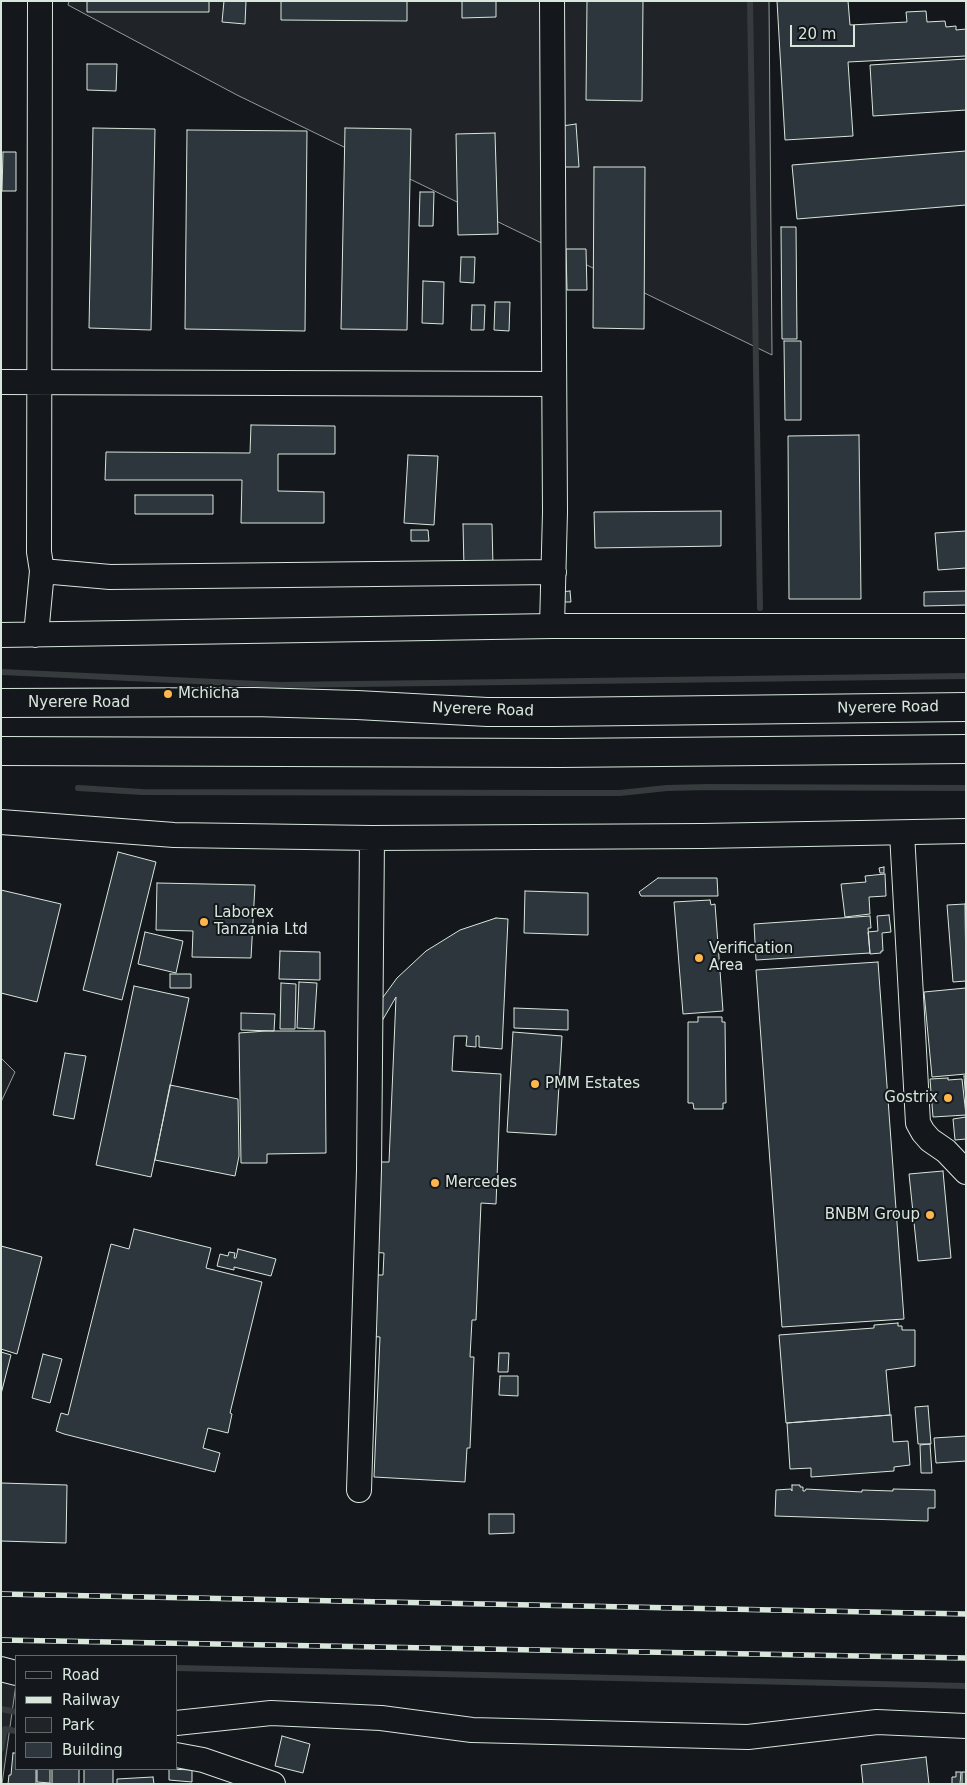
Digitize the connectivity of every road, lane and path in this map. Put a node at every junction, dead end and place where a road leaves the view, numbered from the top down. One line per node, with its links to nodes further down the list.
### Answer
1 (40, 1): 4 (street)
2 (552, 1): 5 (street)
3 (1, 382): 4 (street)
4 (40, 382): 5 (street); 6 (street)
5 (553, 384): 7 (street)
6 (42, 571): 7 (street); 11 (street)
7 (554, 572): 8 (street)
8 (552, 626): 9 (street); 11 (street)
9 (966, 626)
10 (1, 634): 11 (street)
11 (36, 635)
12 (1, 703): 13 (highway, Nyerere Road)
13 (966, 707)
14 (966, 749): 15 (highway)
15 (1, 751)
16 (1, 822): 19 (street)
17 (966, 831): 18 (street)
18 (902, 834): 19 (street); 20 (street)
19 (372, 838): 21 (street)
20 (966, 1172)
21 (359, 1490)
22 (1, 1670): 23 (street)
23 (15, 1673)
24 (178, 1723): 25 (street)
25 (966, 1726)
26 (178, 1754): 27 (street)
27 (238, 1778): 28 (street)
28 (273, 1784)

